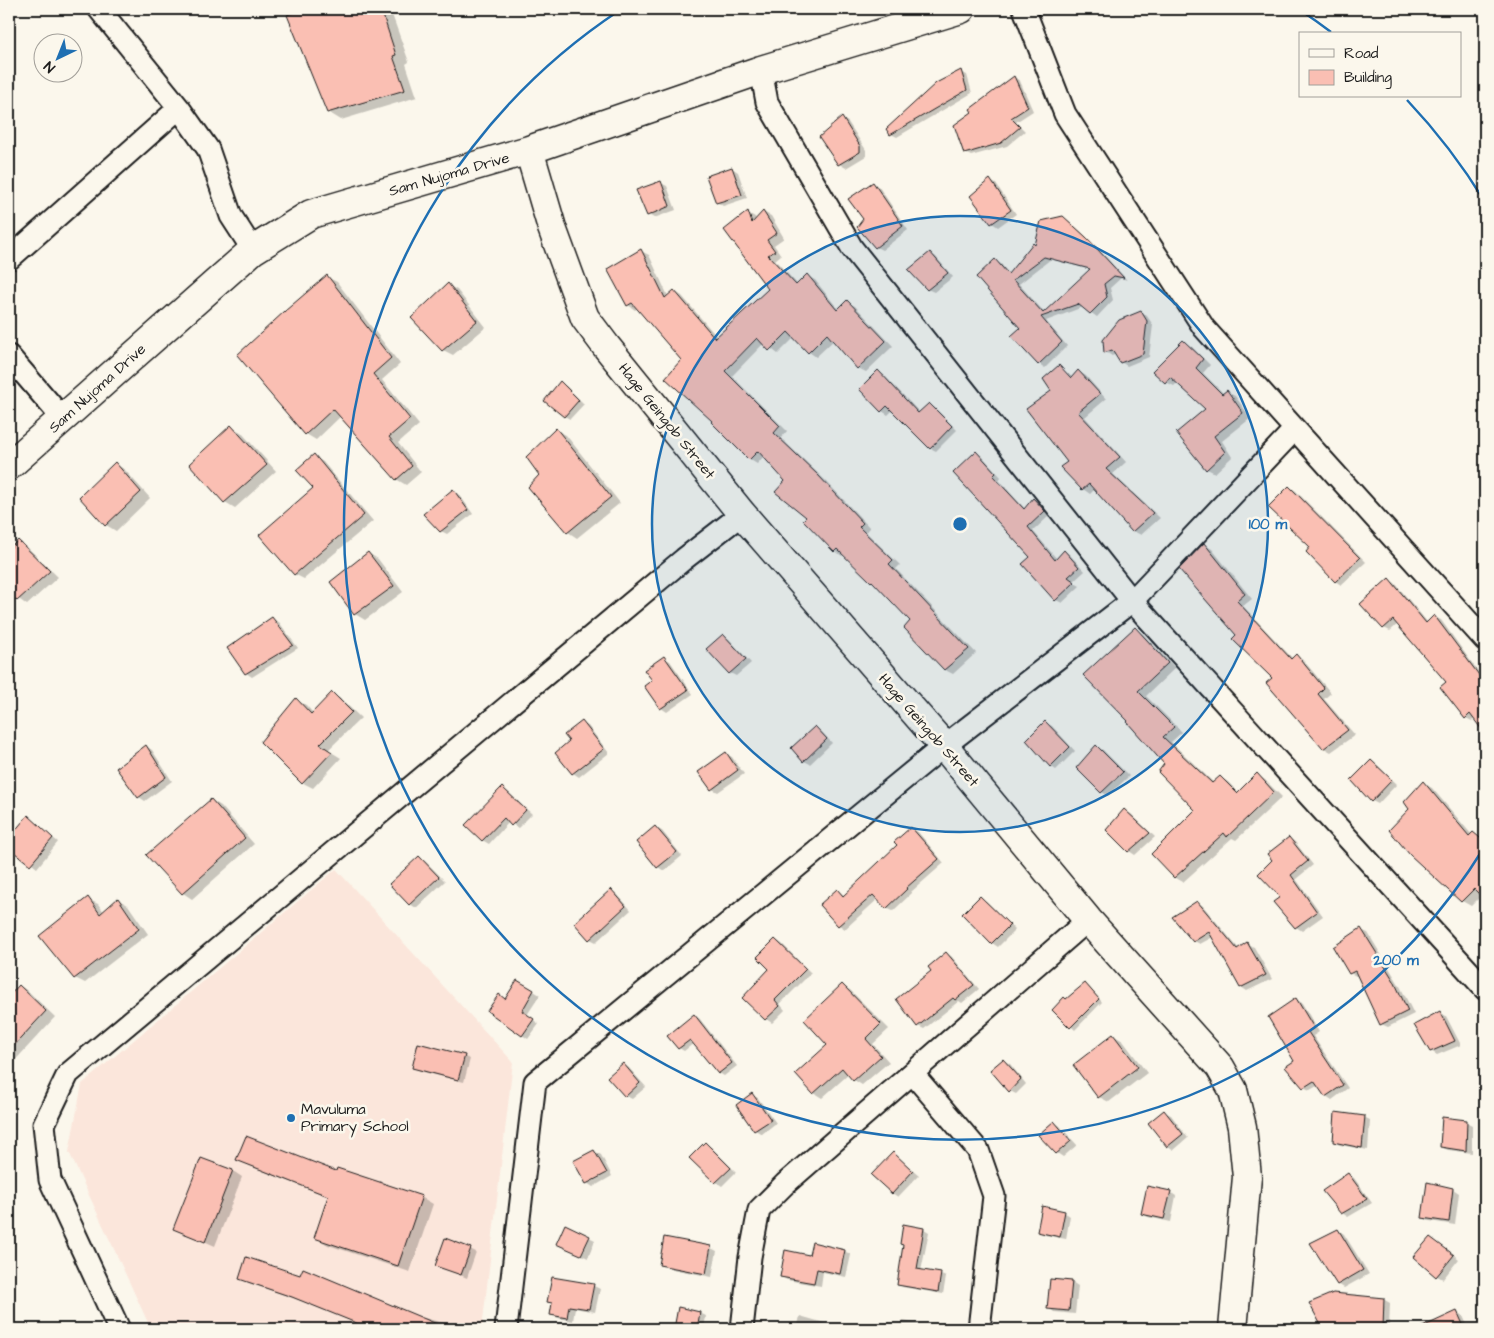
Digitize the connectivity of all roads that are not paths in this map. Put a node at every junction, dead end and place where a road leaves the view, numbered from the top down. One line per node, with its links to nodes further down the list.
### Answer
1 (99, 9): 5 (street)
2 (961, 9): 4 (street, Sam Nujoma Drive)
3 (1024, 9): 11 (street)
4 (761, 70): 6 (street, Sam Nujoma Drive); 14 (street)
5 (179, 108): 7 (street); 8 (street)
6 (529, 150): 7 (street, Sam Nujoma Drive); 13 (street, Hage Geingob Street)
7 (252, 250): 10 (street, Sam Nujoma Drive)
8 (9, 259)
9 (9, 356): 10 (street)
10 (63, 419): 12 (street, Sam Nujoma Drive)
11 (1295, 429): 14 (street); 15 (street)
12 (9, 466)
13 (742, 514): 16 (street, Hage Geingob Street); 20 (street)
14 (1132, 601): 16 (street); 18 (street)
15 (1485, 640)
16 (944, 746): 17 (street, Hage Geingob Street); 21 (street)
17 (1088, 920): 19 (street); 24 (street, Hage Geingob Street)
18 (1485, 989)
19 (913, 1074): 22 (street); 23 (street)
20 (119, 1329)
21 (506, 1329)
22 (742, 1329)
23 (979, 1329)
24 (1233, 1329)

